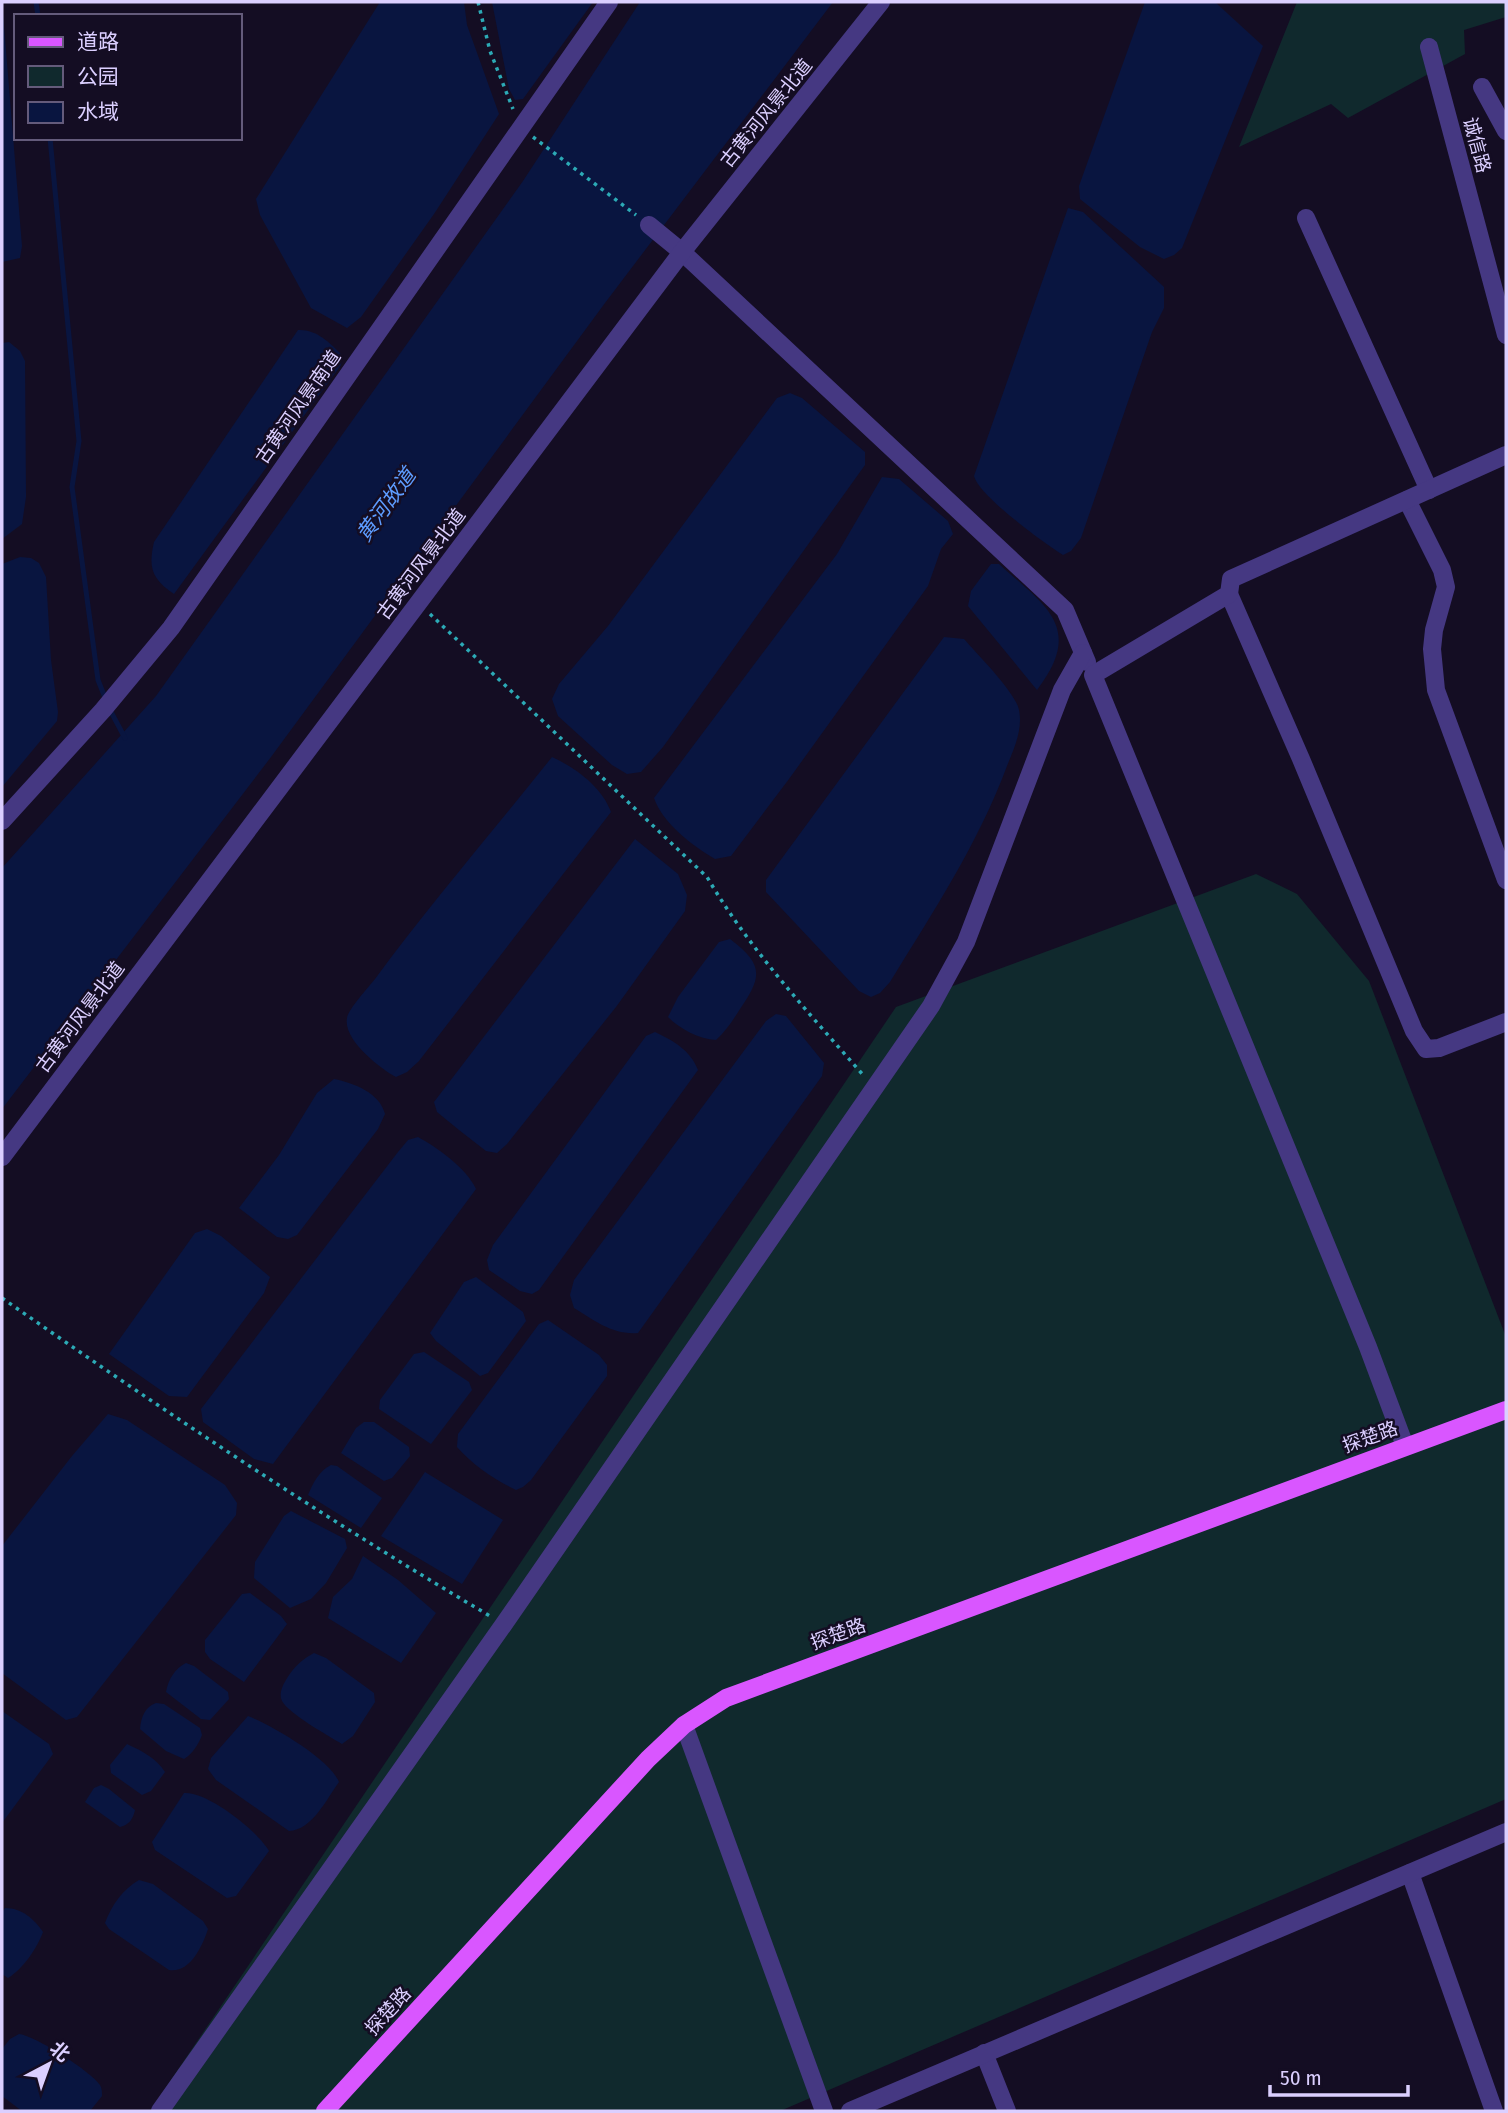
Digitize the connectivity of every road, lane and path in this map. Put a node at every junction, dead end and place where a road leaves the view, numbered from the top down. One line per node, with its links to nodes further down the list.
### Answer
1 (478, 2): 6 (path)
2 (609, 2): 6 (street, 古黄河风景南道)
3 (881, 2): 10 (street, 古黄河风景北道)
4 (1429, 47): 11 (street, 诚信路)
5 (1482, 87): 7 (street)
6 (519, 127): 9 (path); 19 (street, 古黄河风景南道)
7 (1506, 131)
8 (1307, 219): 13 (street)
9 (649, 225): 10 (street)
10 (682, 252): 16 (street, 古黄河风景北道); 17 (street)
11 (1506, 335)
12 (1506, 455): 13 (street)
13 (1429, 490): 14 (street)
14 (1407, 500): 15 (street); 20 (street)
15 (1229, 594): 18 (street); 21 (street)
16 (418, 603): 22 (path); 23 (street, 古黄河风景北道)
17 (1083, 653): 18 (street); 22 (street)
18 (1093, 675): 26 (street)
19 (2, 821)
20 (1506, 880)
21 (1506, 1022)
22 (875, 1088): 27 (street)
23 (2, 1157)
24 (2, 1298): 27 (path)
25 (1506, 1410): 26 (main road, 探楚路)
26 (1405, 1446): 28 (main road, 探楚路)
27 (504, 1624): 32 (street)
28 (684, 1725): 33 (main road, 探楚路); 34 (street)
29 (1506, 1832): 30 (street)
30 (1410, 1873): 31 (street); 37 (street)
31 (984, 2053): 35 (street); 36 (street)
32 (160, 2111)
33 (325, 2111)
34 (824, 2111)
35 (850, 2111)
36 (1007, 2111)
37 (1494, 2111)

